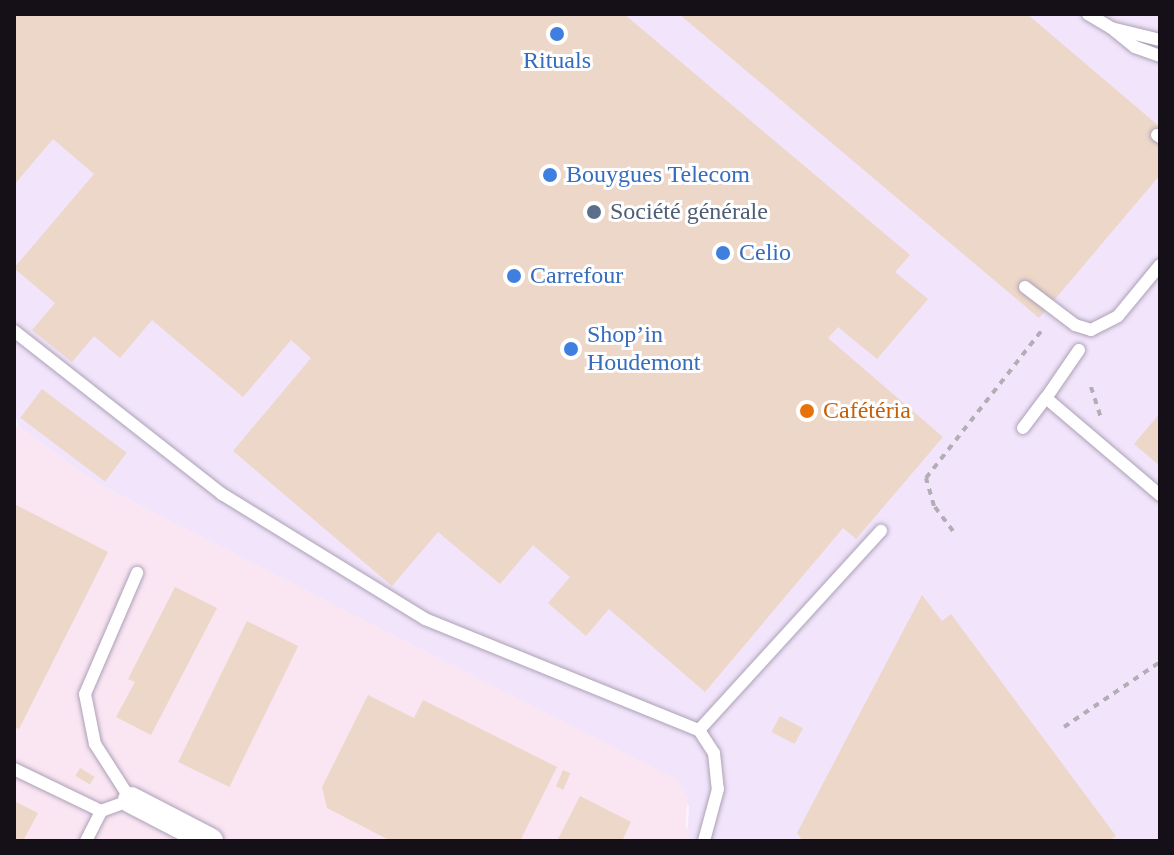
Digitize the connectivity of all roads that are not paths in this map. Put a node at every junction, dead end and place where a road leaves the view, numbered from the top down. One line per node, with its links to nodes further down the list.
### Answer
1 (1088, 14): 2 (lane)
2 (1111, 28): 3 (lane); 4 (lane)
3 (1160, 40)
4 (1160, 56)
5 (1160, 265): 6 (lane)
6 (1025, 287)
7 (14, 331): 14 (lane)
8 (1079, 350): 9 (lane)
9 (1046, 398): 10 (lane); 11 (lane)
10 (1023, 428)
11 (1160, 495)
12 (881, 531): 14 (lane)
13 (137, 573): 16 (lane)
14 (699, 730): 20 (lane)
15 (14, 769): 17 (lane)
16 (131, 800): 17 (lane); 19 (street)
17 (101, 811): 18 (lane)
18 (86, 841)
19 (210, 841)
20 (704, 841)

